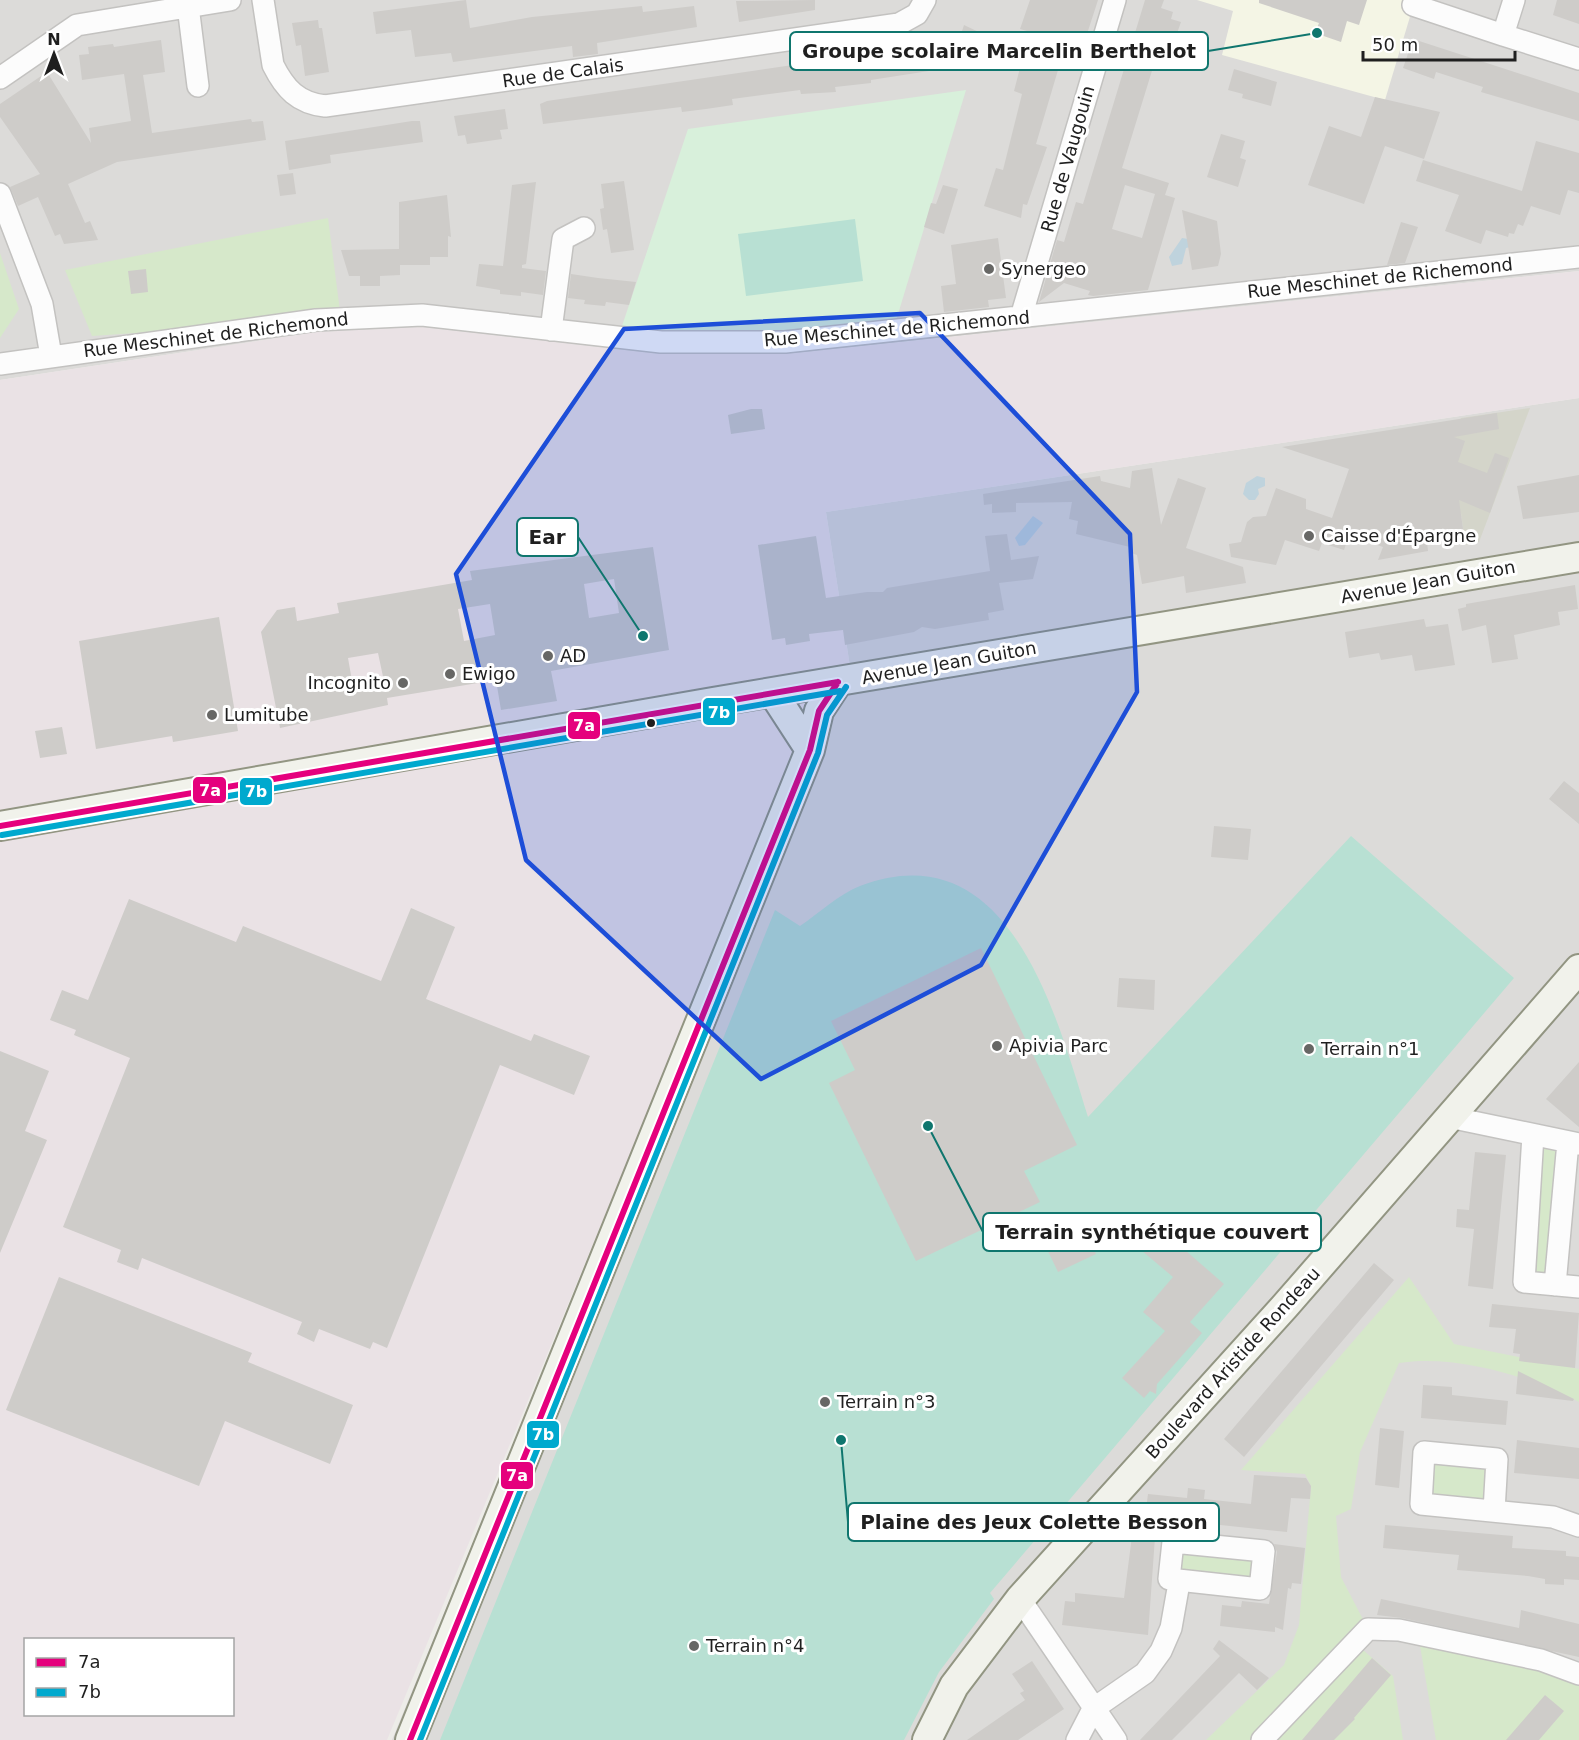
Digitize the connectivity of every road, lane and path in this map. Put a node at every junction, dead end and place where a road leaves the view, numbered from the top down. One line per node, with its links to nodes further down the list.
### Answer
1 (230, 0): 6 (street)
2 (263, 0): 3 (street, Rue de Calais)
3 (924, 0)
4 (1115, 0): 15 (street, Rue de Vaugouin)
5 (1514, 0): 8 (street)
6 (188, 6): 10 (street); 11 (street)
7 (1413, 6): 8 (street)
8 (1503, 35): 9 (street)
9 (1579, 59)
10 (0, 78)
11 (198, 86)
12 (0, 194): 17 (street)
13 (584, 228): 16 (street)
14 (1579, 256): 15 (street, Rue Meschinet de Richemond)
15 (1021, 317): 16 (street, Rue Meschinet de Richemond)
16 (551, 330): 17 (street, Rue Meschinet de Richemond)
17 (51, 356): 18 (street, Rue Meschinet de Richemond)
18 (0, 364)
19 (1579, 557): 20 (street, Avenue Jean Guiton)
20 (837, 682): 21 (street, Avenue Jean Guiton); 22 (street)
21 (773, 693): 22 (street); 23 (street, Avenue Jean Guiton)
22 (810, 750): 36 (street)
23 (0, 826)
24 (1579, 969): 25 (street, Boulevard Aristide Rondeau)
25 (1449, 1117): 26 (street); 33 (street, Boulevard Aristide Rondeau)
26 (1533, 1135): 27 (street); 28 (street)
27 (1574, 1143): 28 (street)
28 (1556, 1285): 29 (street)
29 (1579, 1287)
30 (1494, 1511): 31 (street)
31 (1579, 1526)
32 (1179, 1582): 35 (street)
33 (1020, 1599): 35 (street); 37 (street, Boulevard Aristide Rondeau)
34 (1579, 1674): 40 (street)
35 (1093, 1709): 38 (street); 39 (street)
36 (410, 1740)
37 (927, 1740)
38 (1077, 1740)
39 (1116, 1740)
40 (1262, 1740)

